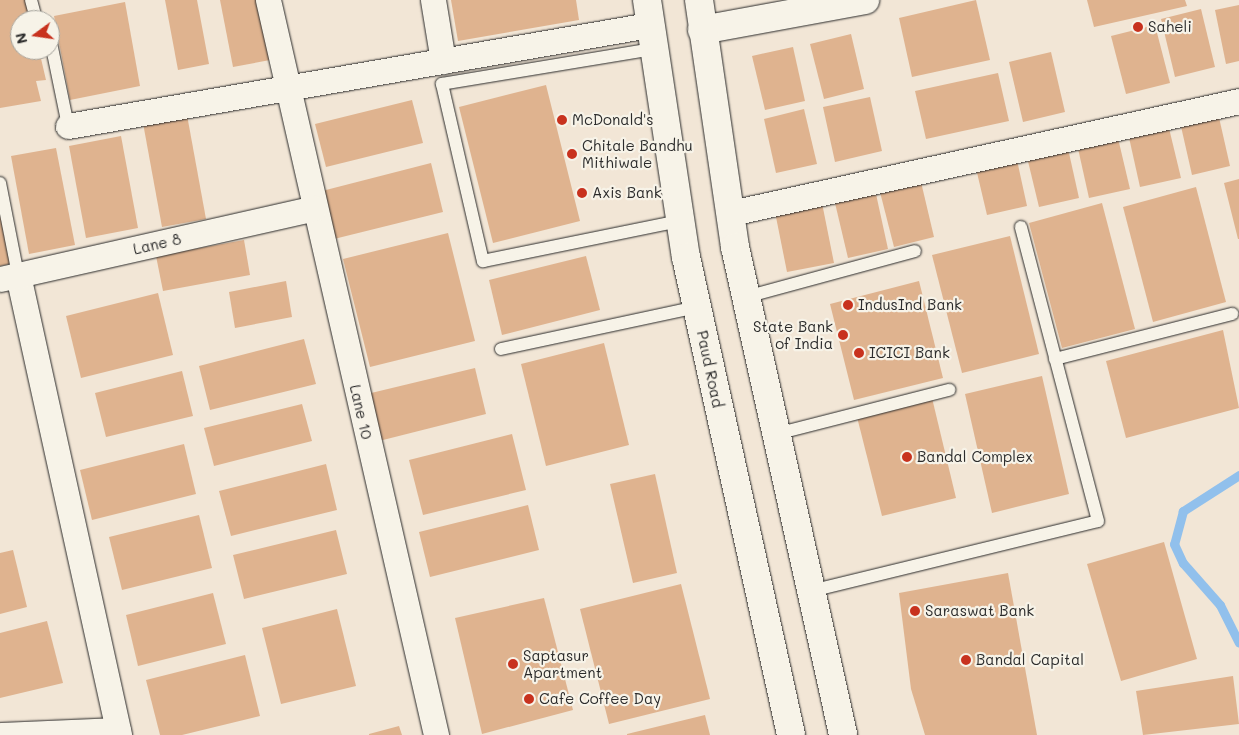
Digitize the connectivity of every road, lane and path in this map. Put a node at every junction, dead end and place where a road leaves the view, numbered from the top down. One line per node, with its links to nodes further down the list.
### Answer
1 (268, 0): 9 (street, Lane 10)
2 (433, 0): 8 (street)
3 (699, 0): 6 (main road)
4 (865, 0): 6 (main road)
5 (650, 25): 8 (street); 15 (main road, Paud Road); 15 (lane)
6 (702, 30): 14 (main road)
7 (54, 60): 11 (lane)
8 (443, 61): 9 (street)
9 (286, 88): 11 (street); 13 (street, Lane 10)
10 (1239, 100): 14 (street)
11 (68, 126)
12 (0, 183): 18 (lane)
13 (314, 208): 18 (street, Lane 8); 29 (street, Lane 10)
14 (730, 213): 19 (main road)
15 (680, 221): 20 (main road, Paud Road)
16 (1021, 227): 23 (lane)
17 (915, 251): 19 (lane)
18 (9, 277): 27 (street)
19 (746, 296): 25 (main road)
20 (697, 307): 22 (lane); 30 (main road, Paud Road)
21 (1232, 314): 23 (lane)
22 (501, 349)
23 (1055, 359): 26 (lane)
24 (949, 390): 25 (lane)
25 (776, 434): 26 (main road)
26 (811, 591): 31 (main road)
27 (119, 733): 28 (street)
28 (1, 735)
29 (436, 735)
30 (791, 735)
31 (843, 735)

